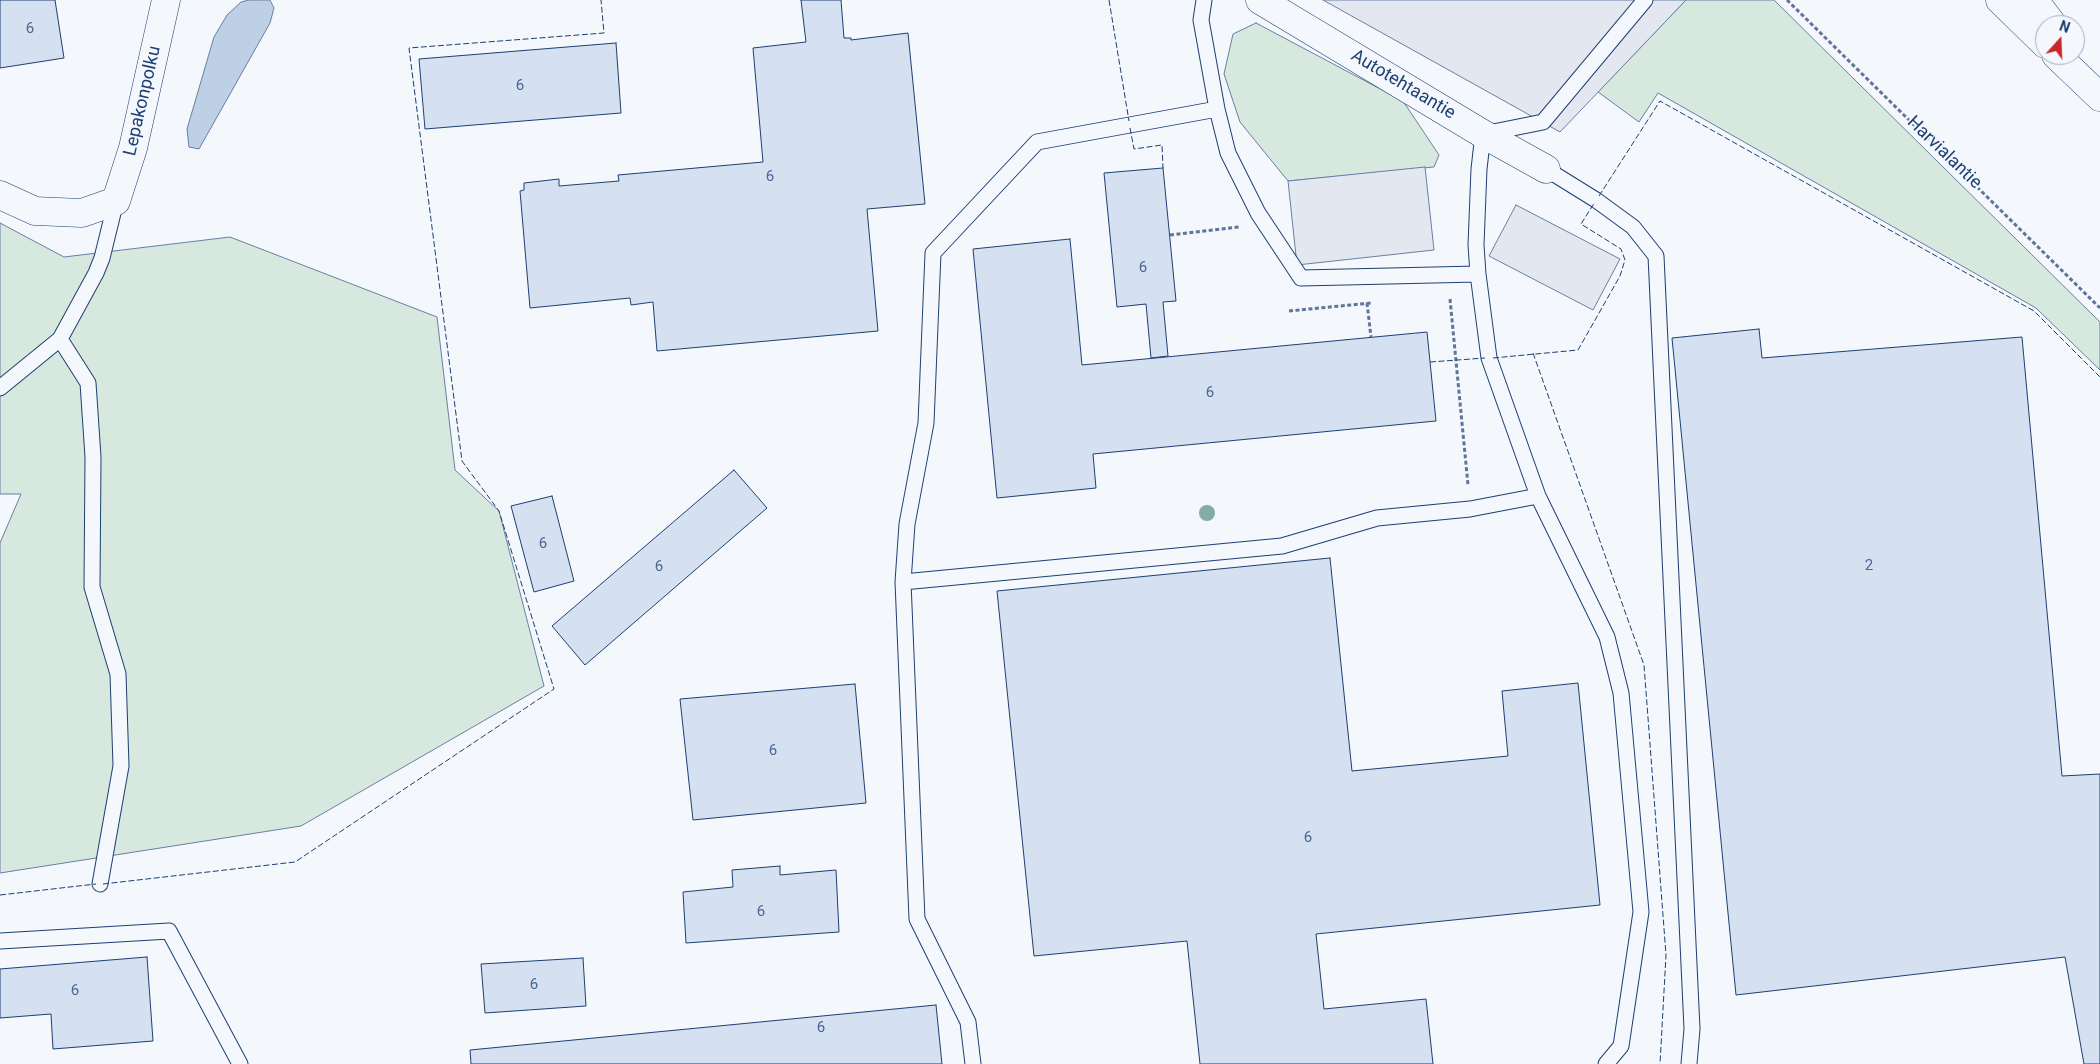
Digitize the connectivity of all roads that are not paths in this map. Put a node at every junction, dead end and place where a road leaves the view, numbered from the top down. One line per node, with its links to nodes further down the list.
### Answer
1 (166, 0): 17 (street, Lepakonpolku)
2 (1204, 0): 13 (lane)
3 (1260, 0): 14 (street, Autotehtaantie)
4 (1645, 0): 14 (lane)
5 (2000, 0): 8 (street)
6 (2034, 0): 7 (street)
7 (2046, 15)
8 (2035, 34)
9 (2066, 65): 12 (street)
10 (2084, 65): 11 (street)
11 (2100, 86)
12 (2100, 97)
13 (1217, 109): 18 (lane); 22 (lane)
14 (1484, 134): 15 (street, Autotehtaantie); 18 (lane)
15 (1546, 169): 30 (lane)
16 (0, 195): 17 (street)
17 (116, 201): 19 (lane)
18 (1478, 274): 21 (lane)
19 (60, 339): 20 (lane); 23 (lane)
20 (0, 388)
21 (1538, 496): 22 (lane); 25 (lane)
22 (903, 582): 27 (lane)
23 (100, 884)
24 (0, 941): 26 (lane)
25 (1621, 1046): 28 (lane); 29 (lane)
26 (240, 1064)
27 (973, 1064)
28 (1606, 1064)
29 (1623, 1064)
30 (1689, 1064)

